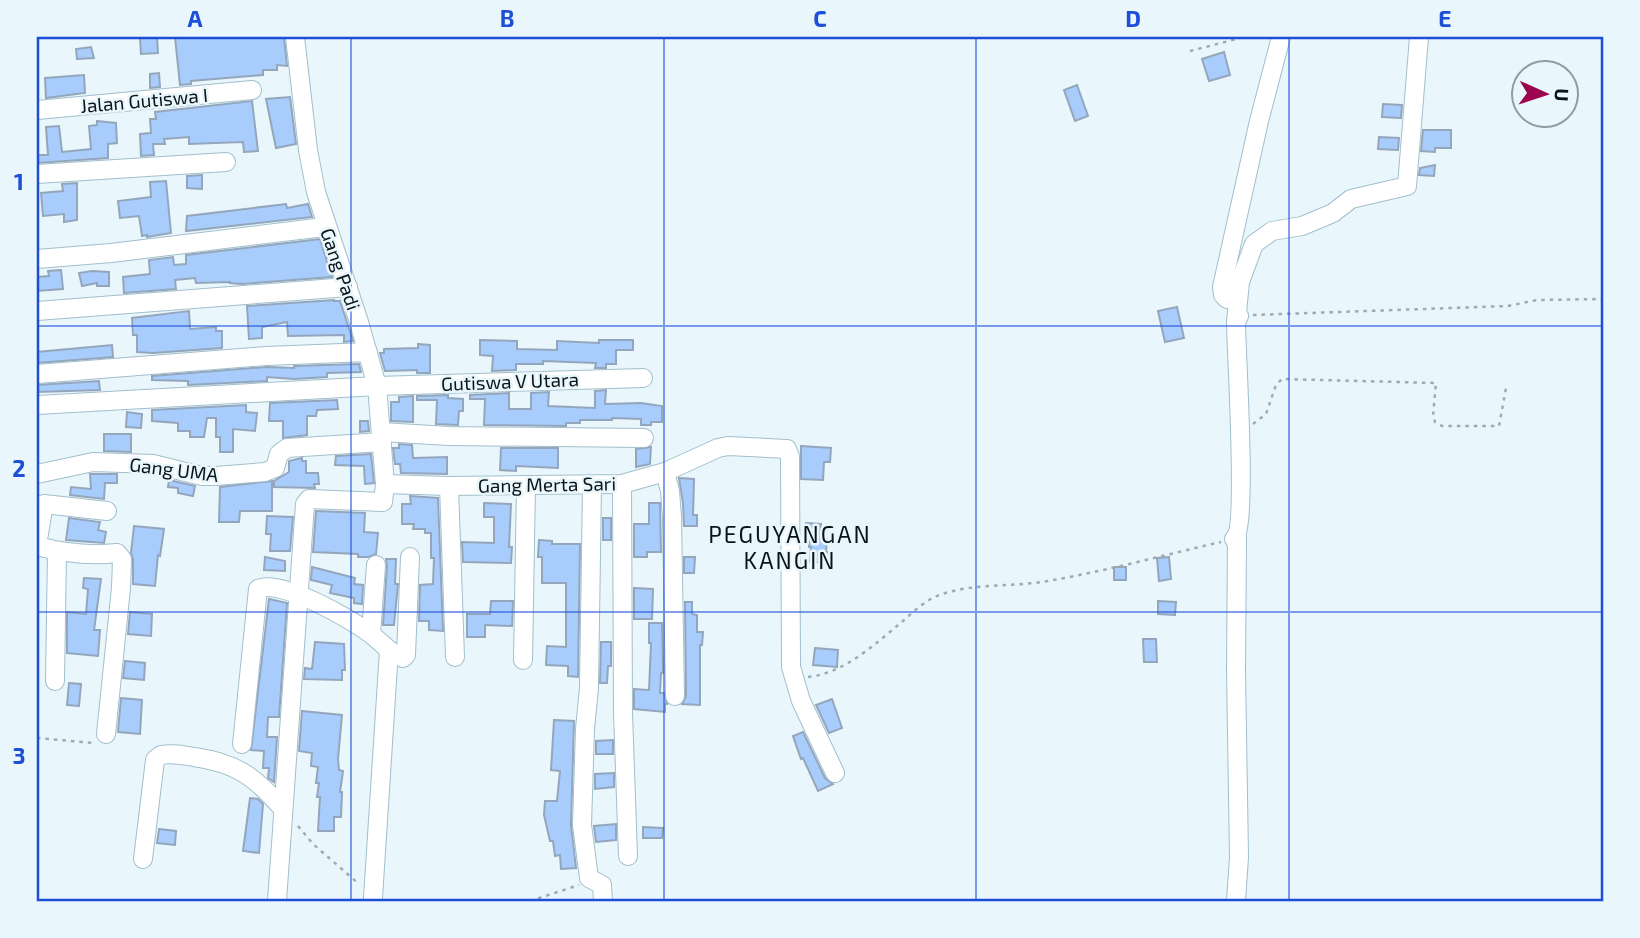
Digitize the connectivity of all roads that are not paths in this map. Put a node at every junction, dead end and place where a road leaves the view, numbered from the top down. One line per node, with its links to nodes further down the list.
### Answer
1 (295, 37): 10 (street, Gang Padi)
2 (1281, 37): 12 (street)
3 (1419, 37): 12 (street)
4 (252, 90): 5 (street, Jalan Gutiswa I)
5 (37, 110)
6 (226, 162): 7 (street)
7 (37, 174)
8 (324, 227): 9 (street)
9 (37, 259)
10 (348, 287): 11 (street); 13 (street, Gang Padi)
11 (37, 311)
12 (1237, 312): 48 (street)
13 (368, 352): 14 (street); 16 (street, Gang Padi)
14 (37, 374)
15 (643, 378): 16 (street, Gutiswa V Utara)
16 (377, 386): 17 (street, Gutiswa V Utara); 18 (street, Gang Padi)
17 (37, 405)
18 (382, 437): 19 (street, Gang UMA); 21 (street, Gang UMA); 26 (street, Gang Padi)
19 (644, 438)
20 (665, 472): 22 (street, Gang Merta Sari); 38 (street); 41 (street, Gang Merta Sari)
21 (37, 474)
22 (622, 484): 25 (street, Gang Merta Sari); 43 (street)
23 (526, 485): 24 (street, Gang Merta Sari); 25 (street, Gang Merta Sari); 36 (street)
24 (449, 486): 26 (street, Gang Merta Sari); 35 (street)
25 (593, 486): 47 (street)
26 (384, 493): 32 (street, Gang Merta Sari)
27 (107, 511): 28 (street)
28 (37, 545): 29 (street)
29 (57, 551): 37 (street); 39 (street)
30 (410, 557): 34 (street)
31 (376, 565): 33 (street)
32 (299, 593): 33 (street); 40 (street); 42 (street)
33 (371, 634): 34 (street)
34 (389, 650): 45 (street)
35 (455, 657)
36 (523, 660)
37 (55, 681)
38 (675, 696)
39 (106, 734)
40 (242, 744)
41 (835, 773)
42 (283, 808): 44 (street); 46 (street)
43 (628, 856)
44 (143, 859)
45 (373, 898)
46 (276, 901)
47 (603, 901)
48 (1236, 901)

